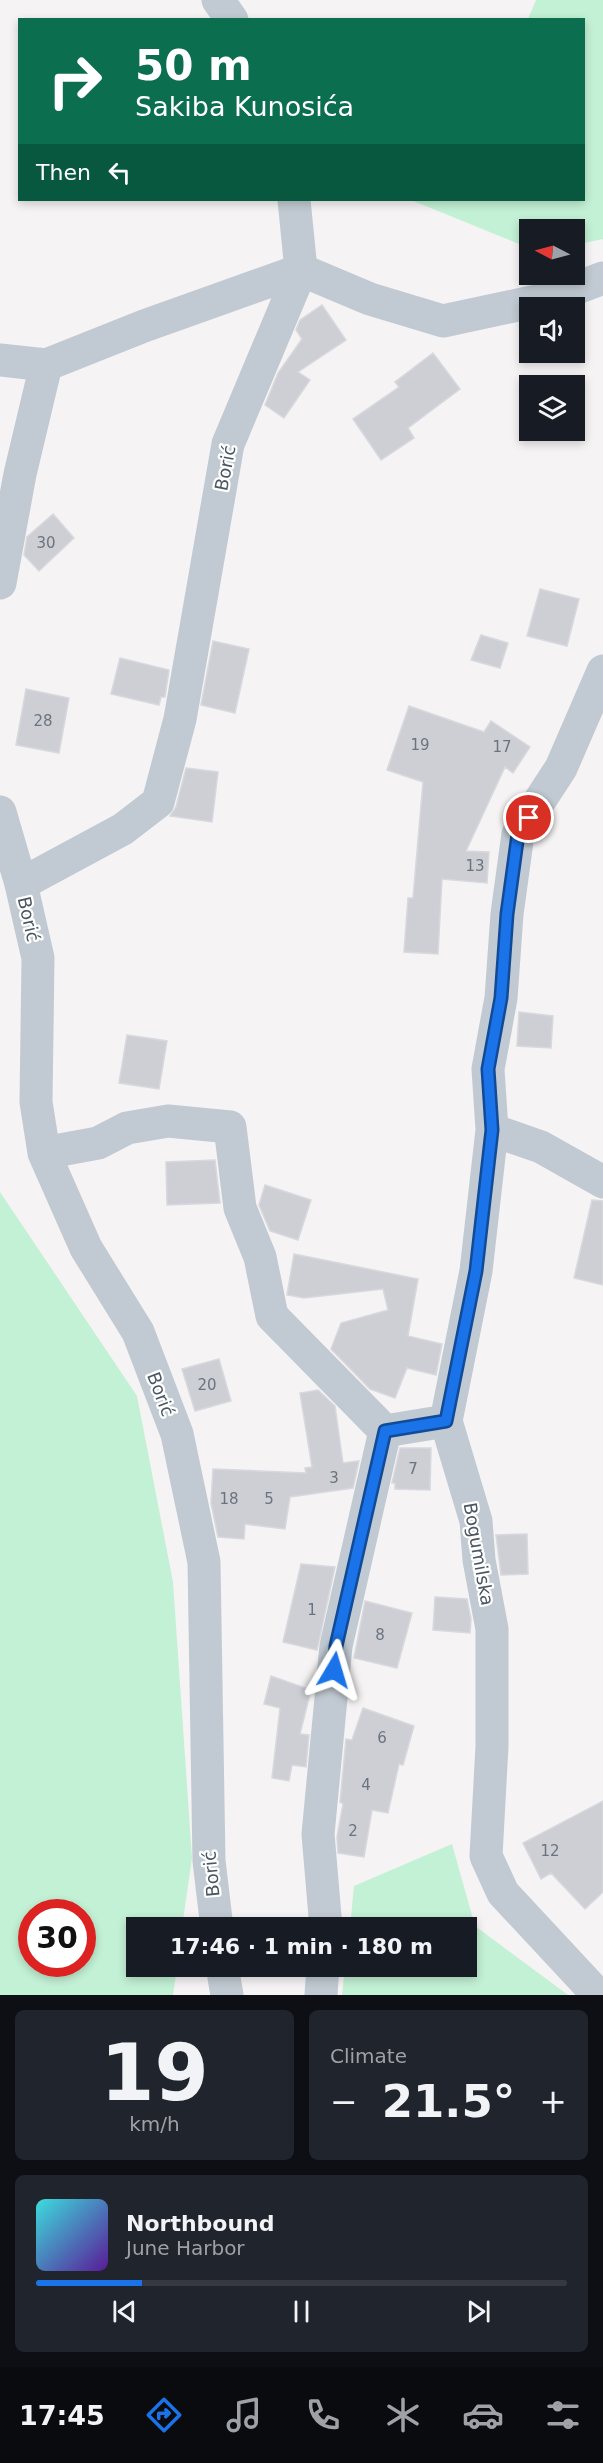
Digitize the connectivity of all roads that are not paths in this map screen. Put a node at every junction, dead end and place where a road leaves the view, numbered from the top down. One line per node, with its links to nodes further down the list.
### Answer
1 (218, 0): 2 (street)
2 (231, 18)
3 (294, 201): 4 (street, Borić)
4 (301, 270): 5 (street); 7 (street); 11 (street, Borić)
5 (603, 278)
6 (0, 360): 7 (street)
7 (46, 365): 8 (street)
8 (0, 583)
9 (603, 671): 12 (street, Bogumilska)
10 (0, 812): 11 (street, Borić)
11 (21, 884): 13 (street, Borić)
12 (492, 1130): 14 (street); 15 (street, Bogumilska)
13 (44, 1153): 16 (street); 17 (street, Borić)
14 (603, 1182)
15 (446, 1421): 16 (street); 23 (street, Bogumilska)
16 (385, 1431): 18 (street)
17 (216, 1917)
18 (325, 1917)
19 (224, 1977): 21 (street)
20 (322, 1977): 22 (street)
21 (227, 1995)
22 (321, 1995)
23 (598, 1995)

